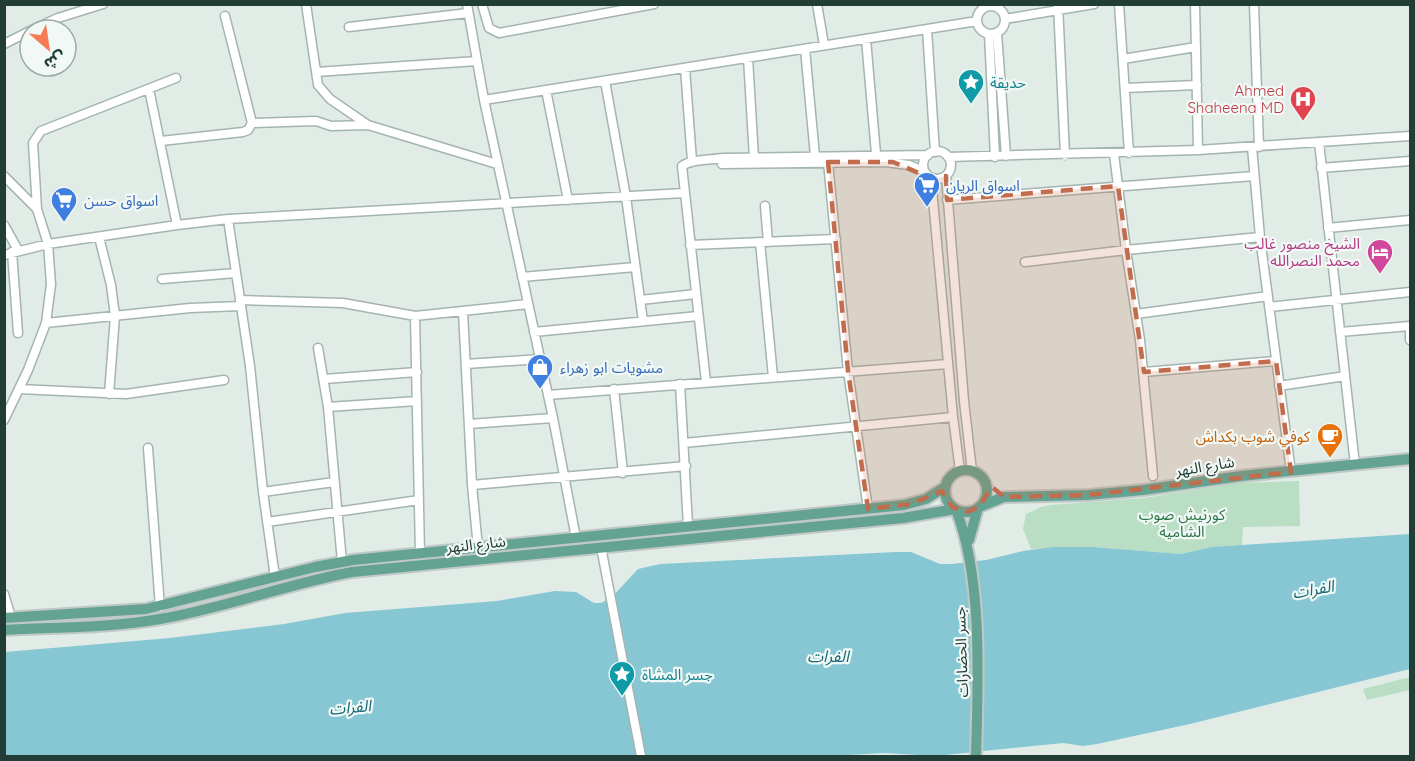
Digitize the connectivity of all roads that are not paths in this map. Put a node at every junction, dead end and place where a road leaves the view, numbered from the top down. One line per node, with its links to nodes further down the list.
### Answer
1 (103, 4): 15 (street)
2 (306, 4): 31 (street)
3 (482, 4): 11 (street)
4 (654, 4): 11 (street)
5 (817, 4): 24 (street)
6 (1094, 4): 12 (street)
7 (1119, 4): 28 (street)
8 (1195, 4): 25 (street)
9 (1254, 4): 44 (street)
10 (992, 6): 16 (street); 17 (street)
11 (628, 7)
12 (1058, 7): 16 (street); 50 (street)
13 (467, 9): 18 (street); 29 (street)
14 (225, 16): 39 (street)
15 (58, 18)
16 (1005, 19): 20 (street)
17 (977, 21): 19 (street); 20 (street)
18 (349, 27)
19 (927, 29): 22 (street); 46 (street)
20 (993, 33): 52 (street); 53 (street)
21 (18, 37): 23 (street)
22 (866, 39): 24 (street); 48 (street)
23 (4, 44)
24 (824, 45): 26 (street)
25 (1196, 47): 28 (street); 34 (street)
26 (805, 49): 27 (street); 51 (street)
27 (748, 58): 30 (street); 55 (street)
28 (1123, 59): 35 (street)
29 (477, 61): 31 (street); 38 (street)
30 (685, 68): 33 (street); 56 (street)
31 (316, 72): 40 (street)
32 (176, 78): 36 (street)
33 (604, 81): 37 (street); 69 (street)
34 (1197, 85): 35 (street); 45 (street)
35 (1125, 88): 47 (street)
36 (149, 89): 42 (street); 74 (street)
37 (546, 90): 38 (street); 70 (street)
38 (484, 100): 60 (street)
39 (252, 123): 40 (street); 42 (street)
40 (368, 125): 60 (street)
41 (1410, 136): 43 (street)
42 (161, 141): 78 (street)
43 (1319, 142): 44 (street); 61 (street)
44 (1256, 147): 45 (street); 65 (street)
45 (1198, 150): 47 (street)
46 (931, 153): 48 (street); 54 (street); 62 (street)
47 (1130, 153): 49 (street)
48 (876, 154): 51 (street)
49 (1114, 154): 50 (street); 67 (street)
50 (1065, 155): 53 (street)
51 (815, 156): 55 (street)
52 (995, 156): 53 (street); 54 (street)
53 (1006, 156)
54 (948, 157): 64 (street)
55 (754, 158): 57 (street)
56 (692, 161): 57 (street); 68 (street)
57 (710, 161): 59 (street)
58 (1410, 161): 61 (street)
59 (828, 162): 62 (street); 82 (street)
60 (497, 164): 72 (street)
61 (1321, 168): 79 (street)
62 (924, 171): 66 (street)
63 (4, 176): 74 (street)
64 (946, 176): 66 (street); 71 (street)
65 (1254, 176): 67 (street); 81 (street)
66 (931, 178): 117 (street)
67 (1118, 186): 71 (street); 86 (street)
68 (684, 193): 69 (street); 85 (street)
69 (626, 197): 70 (street); 89 (street)
70 (568, 200): 72 (street)
71 (947, 200): 146 (street)
72 (505, 204): 75 (street); 91 (street)
73 (765, 206): 83 (street)
74 (37, 209): 84 (street)
75 (228, 219): 78 (street); 90 (street)
76 (1410, 220): 79 (street)
77 (4, 225): 87 (street)
78 (177, 225): 80 (street)
79 (1328, 228): 96 (street)
80 (99, 237): 84 (street); 103 (street)
81 (1260, 237): 86 (street); 95 (street)
82 (836, 239): 83 (street); 118 (street)
83 (764, 242): 85 (street); 122 (street)
84 (48, 244): 87 (street); 107 (street)
85 (690, 245): 94 (street)
86 (1126, 250): 88 (street); 102 (street)
87 (12, 252): 111 (street)
88 (1025, 262)
89 (635, 267): 91 (street); 97 (street)
90 (236, 273): 92 (street); 98 (street)
91 (522, 277): 99 (street)
92 (162, 279)
93 (1410, 292): 96 (street)
94 (696, 294): 97 (street); 105 (street)
95 (1268, 296): 100 (street); 102 (street)
96 (1337, 299): 100 (street); 110 (street)
97 (640, 300): 106 (street)
98 (241, 303): 103 (street); 104 (street); 155 (street)
99 (528, 304): 101 (street); 109 (street)
100 (1269, 307): 115 (street)
101 (463, 312): 104 (street); 116 (street)
102 (1136, 314): 120 (street)
103 (115, 316): 107 (street); 130 (street)
104 (415, 316): 119 (street)
105 (698, 316): 106 (street); 125 (street)
106 (643, 321): 109 (street)
107 (46, 323): 128 (street)
108 (1410, 326): 110 (street); 112 (street)
109 (534, 332): 114 (street)
110 (1340, 332): 121 (street)
111 (18, 333)
112 (1410, 340)
113 (318, 348): 123 (street)
114 (540, 359): 116 (street); 131 (street)
115 (1276, 361): 120 (street); 127 (street)
116 (466, 364): 138 (street)
117 (948, 364): 118 (street); 135 (street)
118 (848, 371): 122 (street); 139 (street)
119 (417, 372): 123 (street); 132 (street)
120 (1144, 372): 149 (street)
121 (1345, 376): 127 (street); 143 (street)
122 (773, 377): 125 (street)
123 (324, 379): 133 (street)
124 (224, 380): 130 (street)
125 (706, 382): 126 (street)
126 (680, 384): 129 (street); 140 (street)
127 (1279, 386): 147 (street)
128 (19, 389): 130 (street); 134 (street)
129 (614, 389): 131 (street); 148 (street)
130 (109, 394)
131 (548, 395): 136 (street)
132 (417, 401): 133 (street); 157 (street)
133 (328, 407): 152 (street)
134 (7, 411): 137 (street)
135 (953, 417): 139 (street); 145 (street)
136 (553, 418): 138 (street); 150 (street)
137 (4, 420)
138 (469, 424): 153 (street)
139 (856, 426): 140 (street); 159 (street)
140 (684, 442): 144 (street)
141 (148, 448): 175 (street)
142 (1410, 459): 143 (main road, شارع النهر)
143 (1355, 465): 147 (main road, شارع النهر)
144 (686, 466): 148 (street); 164 (street)
145 (960, 471): 146 (main road); 154 (main road)
146 (972, 471): 151 (main road)
147 (1290, 472): 156 (main road, شارع النهر)
148 (623, 473): 150 (street)
149 (1153, 476)
150 (566, 478): 153 (street); 166 (street)
151 (984, 481): 156 (main road); 158 (main road)
152 (334, 482): 155 (street); 161 (street)
153 (472, 485): 169 (street)
154 (945, 487): 159 (main road, شارع النهر); 160 (main road)
155 (263, 492): 163 (street)
156 (1004, 497): 158 (main road, شارع النهر)
157 (419, 500): 161 (street); 170 (street)
158 (979, 507): 160 (main road); 167 (main road)
159 (868, 509): 162 (main road, شارع النهر)
160 (955, 509): 165 (main road, شارع النهر); 167 (main road)
161 (337, 512): 163 (street); 171 (street)
162 (742, 521): 164 (main road, شارع النهر); 165 (main road)
163 (267, 522): 173 (street)
164 (688, 526): 166 (main road, شارع النهر)
165 (743, 533): 168 (main road, شارع النهر)
166 (576, 538): 169 (main road, شارع النهر)
167 (968, 546): 179 (main road, جسر الحضارات)
168 (602, 547): 172 (main road, شارع النهر); 178 (street)
169 (478, 548): 170 (main road, شارع النهر)
170 (420, 554): 172 (main road, شارع النهر)
171 (342, 562): 172 (main road, شارع النهر); 173 (main road, شارع النهر)
172 (383, 563): 177 (main road, شارع النهر)
173 (275, 577): 175 (main road, شارع النهر)
174 (4, 594): 176 (street)
175 (160, 607): 176 (main road, شارع النهر)
176 (8, 617)
177 (4, 630)
178 (641, 756)
179 (976, 756)

